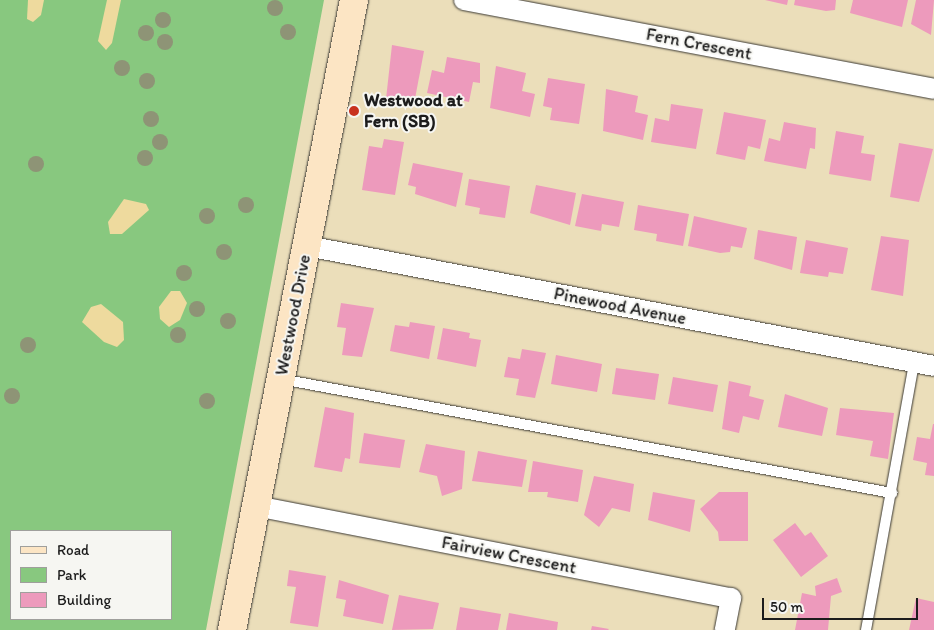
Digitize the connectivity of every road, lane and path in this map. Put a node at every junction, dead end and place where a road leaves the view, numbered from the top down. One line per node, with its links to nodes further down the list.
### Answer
1 (354, 0): 4 (street, Westwood Drive)
2 (464, 0): 3 (street, Fern Crescent)
3 (934, 89)
4 (307, 246): 5 (street, Pinewood Avenue); 7 (street, Westwood Drive)
5 (914, 362): 6 (street, Pinewood Avenue); 8 (lane)
6 (934, 366)
7 (280, 379): 8 (lane); 9 (street, Westwood Drive)
8 (892, 493): 12 (lane)
9 (256, 506): 10 (street, Westwood Drive); 11 (street, Fairview Crescent)
10 (232, 630)
11 (725, 630)
12 (866, 630)

